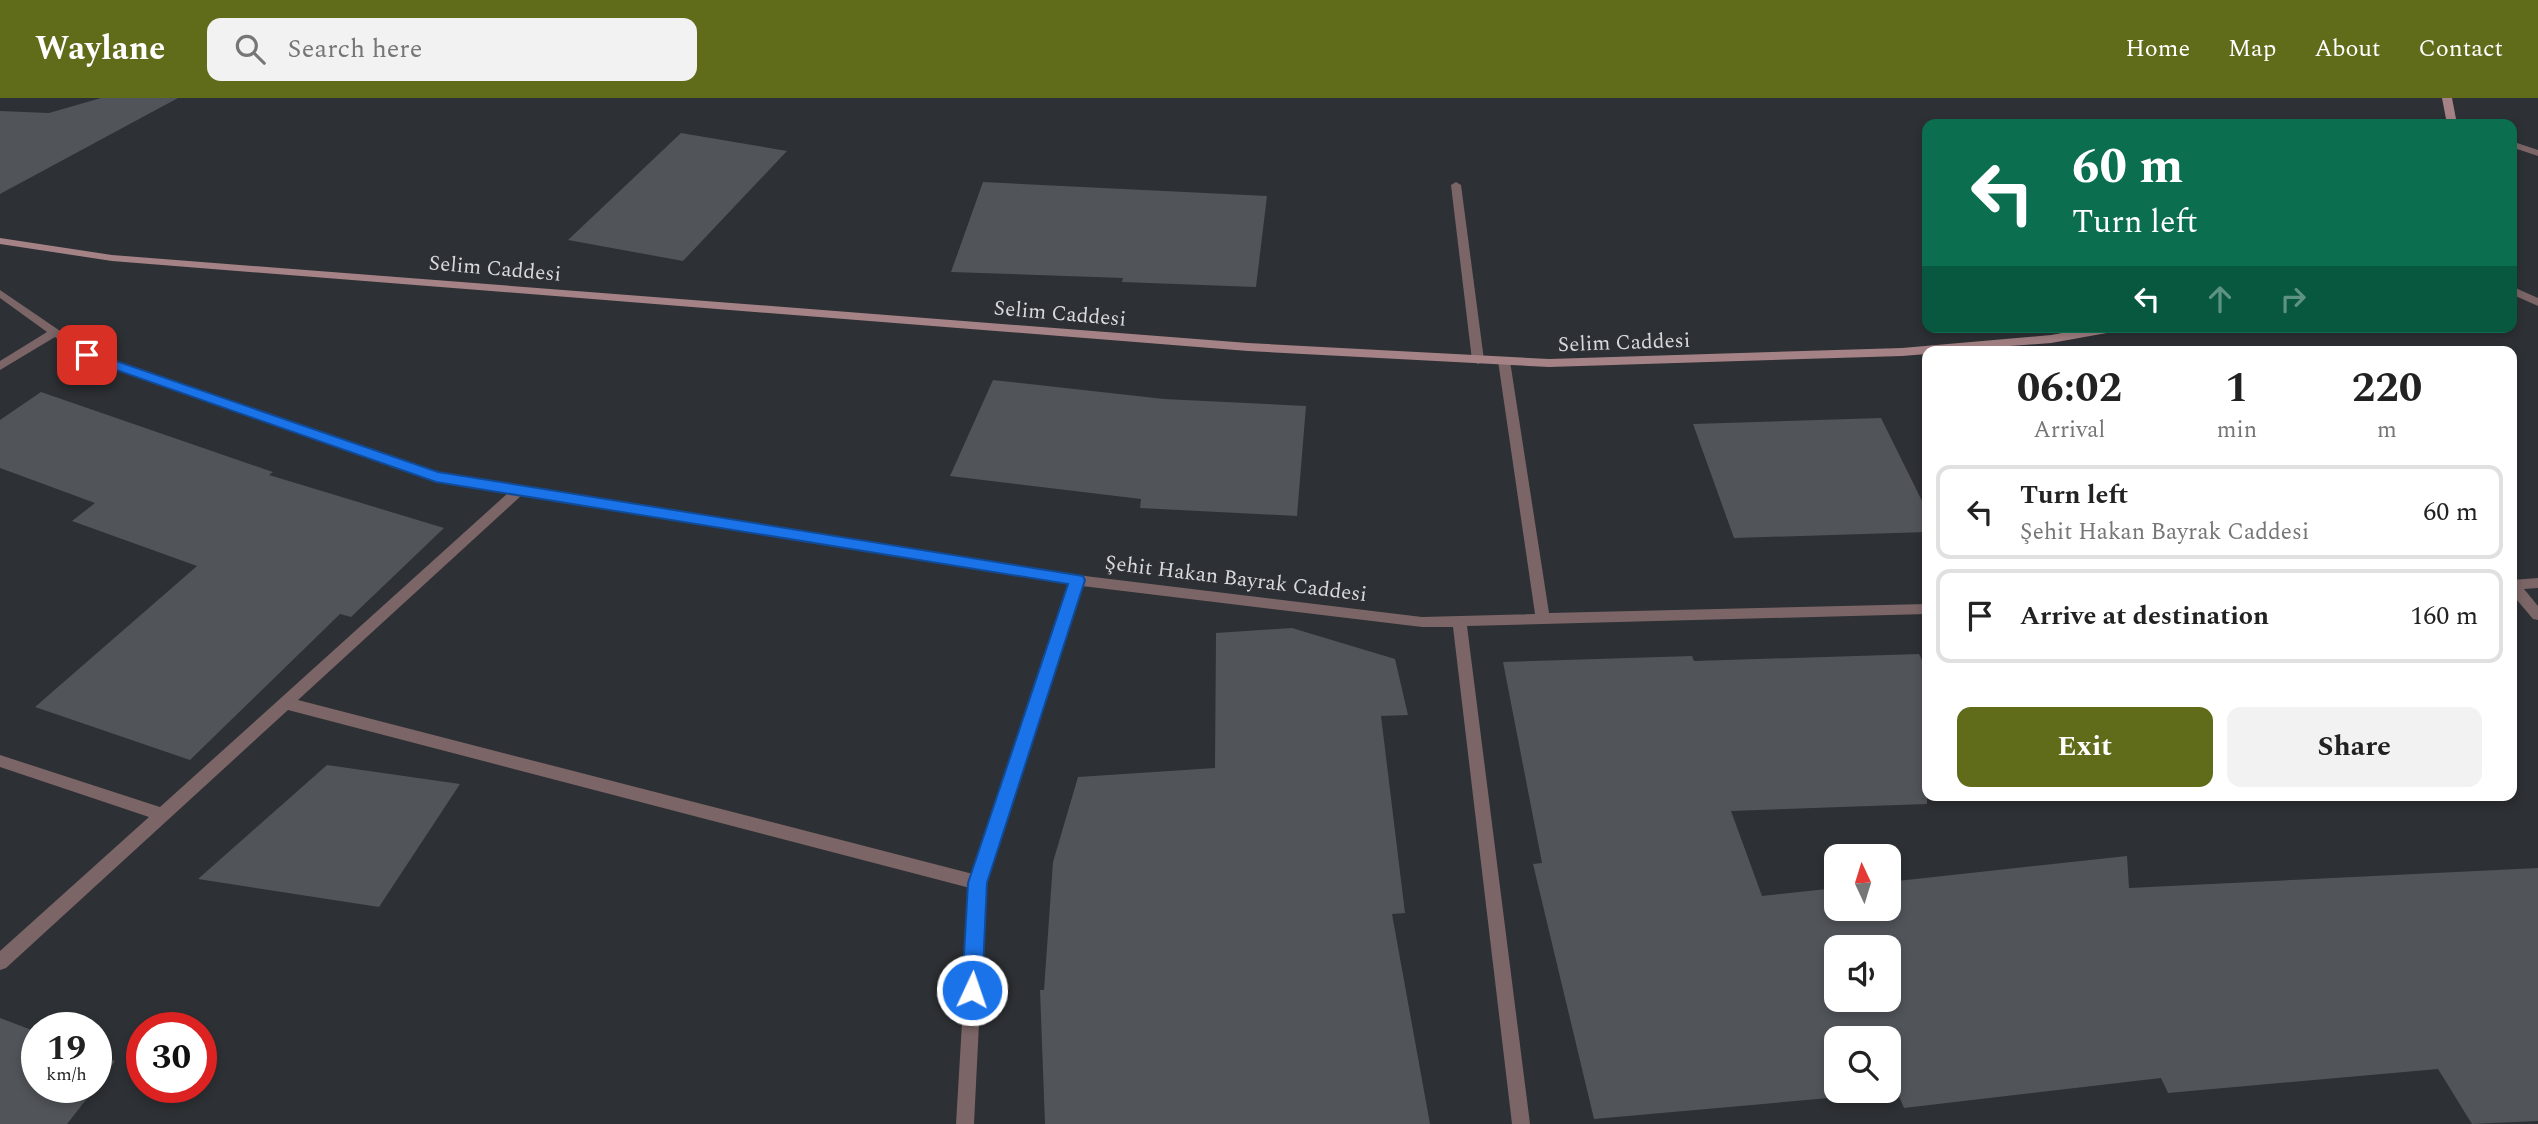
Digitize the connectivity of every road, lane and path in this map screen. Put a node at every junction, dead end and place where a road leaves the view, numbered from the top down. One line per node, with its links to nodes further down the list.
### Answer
1 (2447, 98): 2 (main road)
2 (2451, 119)
3 (2517, 146): 4 (street)
4 (2538, 153)
5 (1456, 185): 14 (street)
6 (0, 241): 14 (main road, Selim Caddesi)
7 (2517, 292): 9 (street)
8 (0, 293): 10 (street, Şehit Hakan Bayrak Caddesi)
9 (2538, 303)
10 (55, 332): 16 (street); 17 (street, Şehit Hakan Bayrak Caddesi)
11 (2085, 333): 12 (main road, Selim Caddesi)
12 (1971, 346)
13 (1922, 350): 15 (main road, Selim Caddesi)
14 (1478, 360): 15 (main road, Selim Caddesi)
15 (1504, 361): 24 (street)
16 (0, 366)
17 (520, 490): 18 (street, Şehit Hakan Bayrak Caddesi); 26 (street)
18 (1077, 580): 25 (street, Şehit Hakan Bayrak Caddesi); 29 (street)
19 (2538, 583): 20 (street)
20 (2517, 584)
21 (2517, 590): 23 (street)
22 (1922, 609): 24 (street, Şehit Hakan Bayrak Caddesi)
23 (2538, 615)
24 (1543, 619): 25 (street, Şehit Hakan Bayrak Caddesi)
25 (1459, 620): 32 (street)
26 (285, 704): 28 (street); 29 (street)
27 (0, 761): 28 (street)
28 (163, 815): 30 (street)
29 (978, 883): 31 (street)
30 (0, 962)
31 (965, 1124)
32 (1521, 1124)

